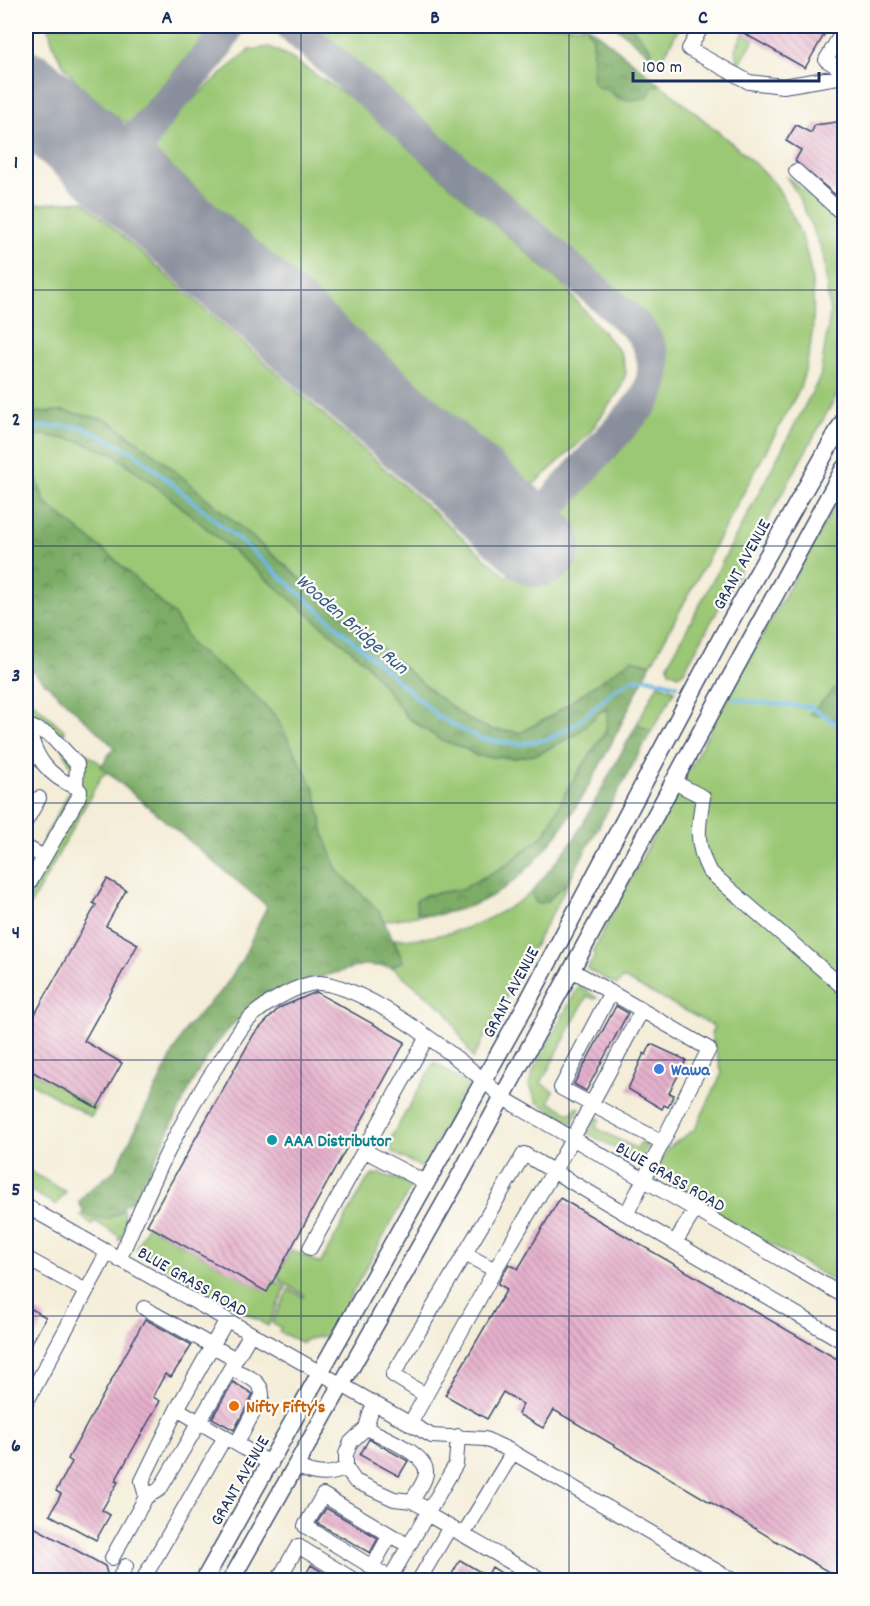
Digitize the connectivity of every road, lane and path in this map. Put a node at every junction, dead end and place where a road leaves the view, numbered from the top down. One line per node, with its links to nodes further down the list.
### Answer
1 (702, 26): 4 (street)
2 (844, 29): 3 (street)
3 (844, 71)
4 (844, 76)
5 (796, 171): 6 (street)
6 (844, 215)
7 (844, 420): 22 (main road, GRANT AVENUE)
8 (844, 468): 10 (main road)
9 (27, 726): 11 (street); 11 (street)
10 (672, 781): 17 (main road); 18 (street)
11 (76, 787): 15 (street)
12 (39, 798): 13 (street)
13 (26, 821)
14 (26, 847): 15 (street)
15 (44, 857): 16 (street)
16 (26, 889)
17 (572, 970): 19 (street); 23 (main road)
18 (844, 987)
19 (611, 992): 20 (street); 24 (street)
20 (642, 1010): 24 (street); 26 (street)
21 (427, 1037): 22 (street, BLUE GRASS ROAD); 27 (street); 39 (street, BLUE GRASS ROAD)
22 (484, 1080): 23 (street, BLUE GRASS ROAD); 30 (main road, GRANT AVENUE)
23 (502, 1098): 25 (street, BLUE GRASS ROAD); 50 (main road)
24 (591, 1104): 25 (street); 26 (street)
25 (572, 1140): 28 (street); 29 (street, BLUE GRASS ROAD)
26 (662, 1142): 29 (street)
27 (365, 1151): 30 (street); 35 (street)
28 (555, 1169): 33 (street); 37 (street); 40 (street)
29 (643, 1180): 32 (street, BLUE GRASS ROAD); 33 (street)
30 (427, 1183): 49 (main road, GRANT AVENUE)
31 (26, 1206): 36 (street, BLUE GRASS ROAD)
32 (694, 1210): 34 (street); 42 (street, BLUE GRASS ROAD)
33 (627, 1213): 34 (street)
34 (676, 1241): 46 (street)
35 (310, 1248)
36 (107, 1253): 39 (street, BLUE GRASS ROAD); 41 (street)
37 (465, 1254): 40 (street); 51 (street)
38 (26, 1257): 41 (street)
39 (119, 1260): 44 (street, BLUE GRASS ROAD)
40 (495, 1270): 51 (street)
41 (86, 1291): 52 (street)
42 (844, 1296)
43 (144, 1308): 47 (street)
44 (226, 1321): 45 (street, BLUE GRASS ROAD); 47 (street)
45 (250, 1335): 48 (street); 49 (street, BLUE GRASS ROAD)
46 (844, 1342)
47 (213, 1346): 48 (street); 54 (street)
48 (233, 1364): 55 (street); 59 (street)
49 (321, 1375): 50 (street, BLUE GRASS ROAD); 61 (main road, GRANT AVENUE)
50 (342, 1388): 53 (street, BLUE GRASS ROAD); 62 (main road)
51 (424, 1395): 56 (street)
52 (26, 1403)
53 (373, 1404): 56 (street, BLUE GRASS ROAD); 57 (street)
54 (177, 1409): 55 (street); 64 (street)
55 (201, 1422): 59 (street); 64 (street)
56 (410, 1424): 58 (street, BLUE GRASS ROAD)
57 (366, 1428): 63 (street); 65 (street)
58 (458, 1436): 60 (street, BLUE GRASS ROAD); 66 (street)
59 (231, 1440): 61 (street); 74 (street)
60 (513, 1452): 69 (street); 83 (street, BLUE GRASS ROAD)
61 (270, 1464): 75 (main road, GRANT AVENUE)
62 (297, 1466): 63 (street); 78 (main road)
63 (346, 1468): 65 (street)
64 (146, 1497): 71 (street)
65 (412, 1500): 66 (street)
66 (428, 1512): 67 (street); 70 (street)
67 (450, 1527): 69 (street); 81 (street)
68 (390, 1535): 70 (street); 73 (street); 73 (street)
69 (463, 1535): 82 (street)
70 (409, 1546): 76 (street)
71 (112, 1558)
72 (126, 1566): 77 (street)
73 (372, 1566): 76 (street)
74 (145, 1576)
75 (206, 1578)
76 (389, 1579)
77 (118, 1581)
78 (231, 1581)
79 (278, 1581): 80 (street)
80 (354, 1581)
81 (419, 1581)
82 (542, 1581)
83 (732, 1581)

